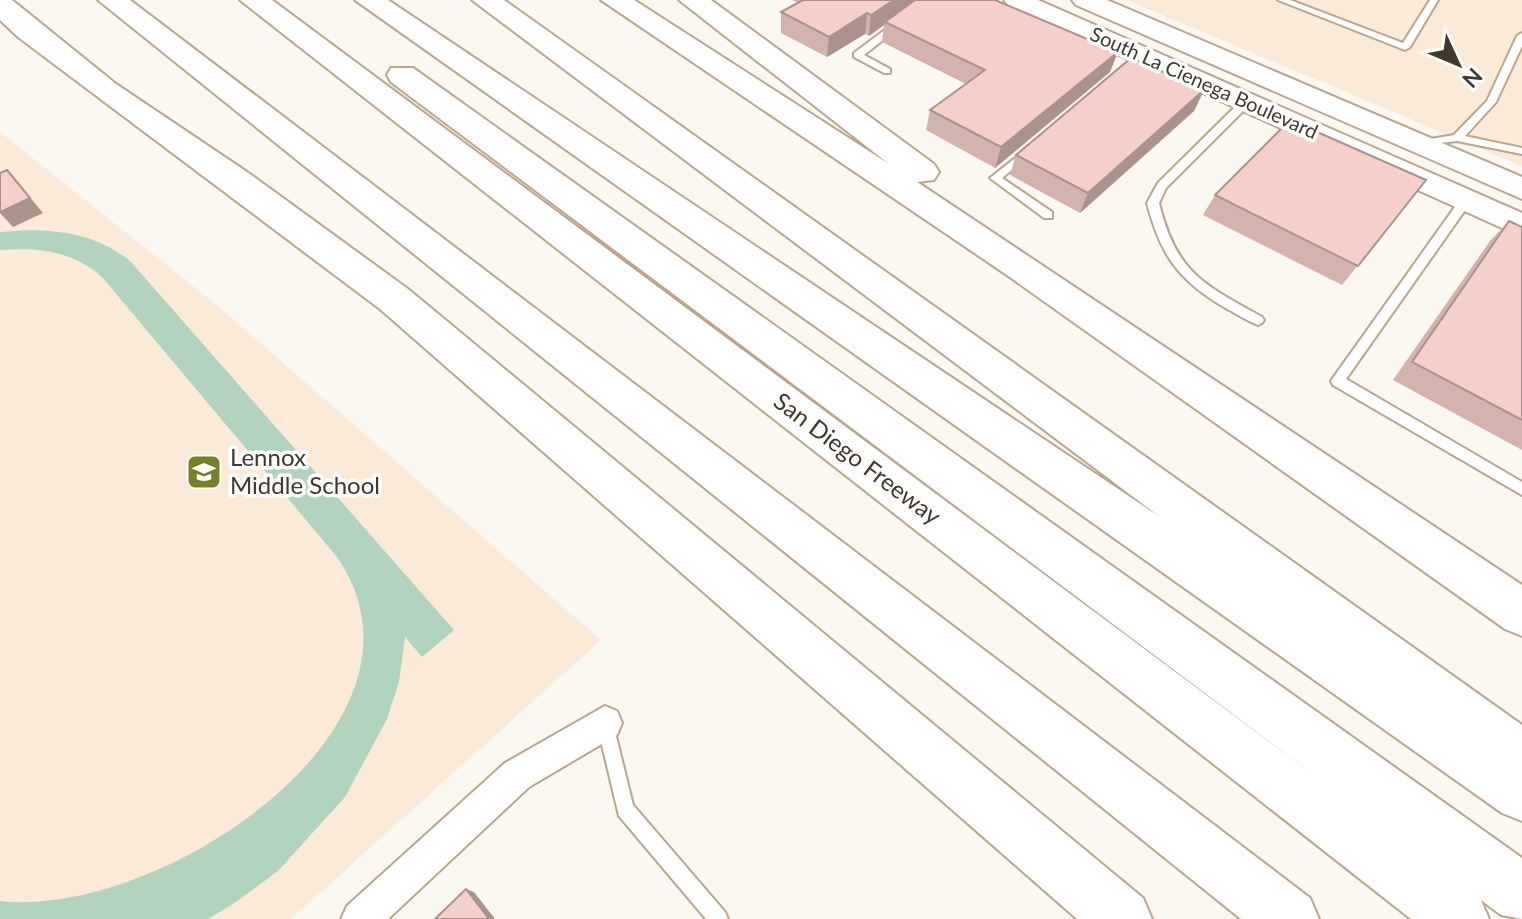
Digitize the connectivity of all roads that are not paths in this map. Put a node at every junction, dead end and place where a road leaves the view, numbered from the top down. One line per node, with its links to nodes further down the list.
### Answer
1 (112, 0): 38 (highway)
2 (300, 0): 34 (highway)
3 (369, 0): 26 (highway)
4 (486, 0): 31 (highway)
5 (615, 0): 25 (highway)
6 (693, 0): 25 (highway)
7 (1017, 0): 16 (main road, South La Cienega Boulevard)
8 (1085, 0): 19 (main road, South La Cienega Boulevard)
9 (1282, 0): 10 (lane)
10 (1434, 0)
11 (254, 1): 39 (highway, San Diego Freeway)
12 (909, 16): 15 (lane)
13 (9, 18): 37 (highway)
14 (1522, 36): 18 (lane)
15 (887, 71)
16 (1246, 102): 22 (main road, South La Cienega Boulevard); 27 (lane)
17 (1044, 137): 23 (lane)
18 (1457, 138): 19 (lane); 20 (lane)
19 (1417, 144): 21 (main road, South La Cienega Boulevard)
20 (1522, 151)
21 (1522, 189)
22 (1466, 200): 24 (main road, South La Cienega Boulevard); 28 (lane)
23 (1048, 215)
24 (1522, 226)
25 (1020, 266): 29 (highway)
26 (755, 267): 32 (highway); 33 (highway)
27 (1258, 320)
28 (1522, 489)
29 (1522, 613)
30 (605, 723): 35 (street); 36 (lane)
31 (1522, 758)
32 (1522, 793)
33 (1522, 858)
34 (1522, 894)
35 (360, 919)
36 (718, 919)
37 (1122, 919)
38 (1289, 919)
39 (1459, 919)

